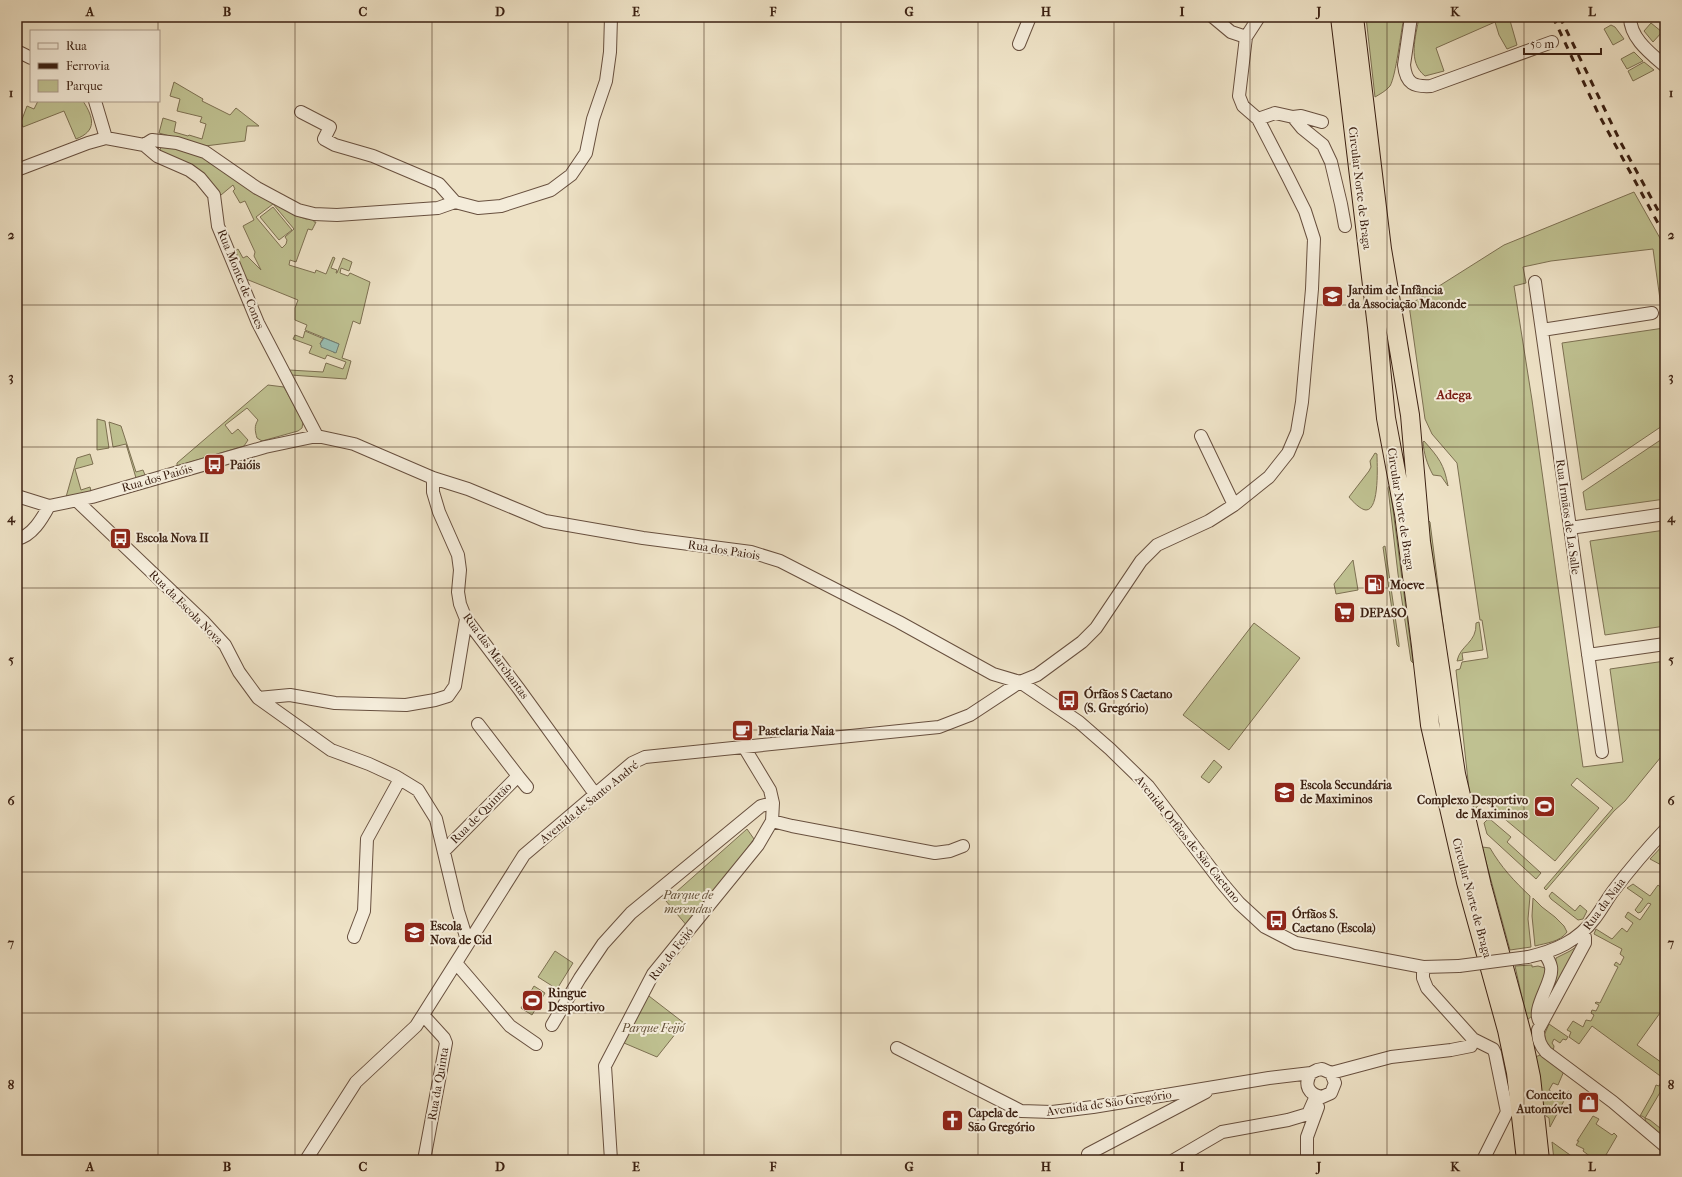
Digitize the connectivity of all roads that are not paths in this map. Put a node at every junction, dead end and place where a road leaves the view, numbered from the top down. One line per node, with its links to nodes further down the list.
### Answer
1 (611, 17): 23 (street)
2 (1030, 17): 11 (street)
3 (1213, 17): 9 (street)
4 (1258, 17): 9 (street)
5 (1340, 17): 80 (highway, Circular Norte de Braga)
6 (1354, 17): 81 (highway, Circular Norte de Braga)
7 (1411, 17): 10 (street)
8 (1630, 17): 14 (street)
9 (1246, 37): 18 (street)
10 (1552, 42)
11 (1019, 44)
12 (17, 52): 13 (street)
13 (30, 58)
14 (1665, 66)
15 (95, 102): 20 (street)
16 (301, 112): 23 (street)
17 (1294, 117): 18 (street); 19 (street); 24 (street)
18 (1258, 119): 33 (street, Avenida de Santo André)
19 (1322, 122)
20 (106, 138): 21 (street); 22 (street)
21 (144, 145): 23 (street); 28 (street, Rua Monte de Cones)
22 (17, 170)
23 (455, 202)
24 (1345, 226)
25 (1535, 282): 27 (street, Rua Irmãos de La Salle)
26 (1652, 313): 27 (street)
27 (1542, 330): 36 (street, Rua Irmãos de La Salle)
28 (317, 436): 30 (street, Rua dos Paióis); 32 (street, Rua dos Paióis)
29 (1201, 436): 33 (street)
30 (433, 478): 38 (street, Rua das Marchantas); 41 (street, Rua dos Paiois)
31 (17, 496): 34 (street, Rua dos Paióis)
32 (77, 501): 34 (street, Rua dos Paióis); 42 (street, Rua da Escola Nova)
33 (1234, 505): 41 (street, Avenida de Santo André)
34 (49, 506): 37 (street)
35 (1665, 514): 36 (street)
36 (1570, 528): 40 (street, Rua Irmãos de La Salle)
37 (17, 539)
38 (466, 619): 42 (street); 49 (street, Rua das Marchantas)
39 (1665, 644): 40 (street)
40 (1588, 655): 45 (street, Rua Irmãos de La Salle)
41 (1020, 682): 44 (street, Avenida de Santo André); 61 (street, Avenida Orfãos de São Caetano)
42 (258, 698): 47 (street, Rua da Escola Nova)
43 (478, 724): 46 (street, Rua de Quintão)
44 (744, 747): 49 (street, Avenida de Santo André); 50 (street, Rua do Feijó)
45 (1602, 752)
46 (518, 776): 48 (street, Rua de Quintão); 54 (street, Rua de Quintão)
47 (400, 779): 54 (street, Rua da Escola Nova); 56 (street)
48 (527, 786)
49 (595, 794): 57 (street, Avenida de Santo André)
50 (773, 804): 51 (street, Rua do Feijó); 64 (street)
51 (772, 820): 53 (street); 76 (street, Rua do Feijó)
52 (1665, 830): 55 (street, Rua da Naia)
53 (963, 846)
54 (444, 851): 57 (street, Rua da Escola Nova)
55 (1581, 933): 58 (street, Rua da Naia); 63 (street)
56 (354, 937)
57 (468, 943): 59 (street, Avenida de Santo André)
58 (1544, 953): 60 (street, Rua da Naia, bridge); 63 (street)
59 (456, 963): 62 (street, Avenida de Santo André); 66 (street)
60 (1459, 966): 61 (street, Avenida Orfãos de São Caetano)
61 (1423, 967): 65 (street)
62 (423, 1015): 74 (street, Avenida de Santo André); 75 (street, Rua da Quinta)
63 (1541, 1023): 72 (street)
64 (552, 1025)
65 (1473, 1039): 69 (street); 79 (street)
66 (536, 1044)
67 (897, 1048): 70 (street, Avenida de São Gregório)
68 (1311, 1073): 69 (street); 70 (street, Avenida de São Gregório); 71 (street)
69 (1330, 1073): 71 (street)
70 (1215, 1087): 73 (street)
71 (1319, 1096): 77 (street); 78 (street)
72 (1665, 1146)
73 (1088, 1154)
74 (306, 1160)
75 (424, 1160)
76 (611, 1160)
77 (1174, 1160)
78 (1306, 1160)
79 (1483, 1160)
80 (1526, 1160)
81 (1540, 1160)

